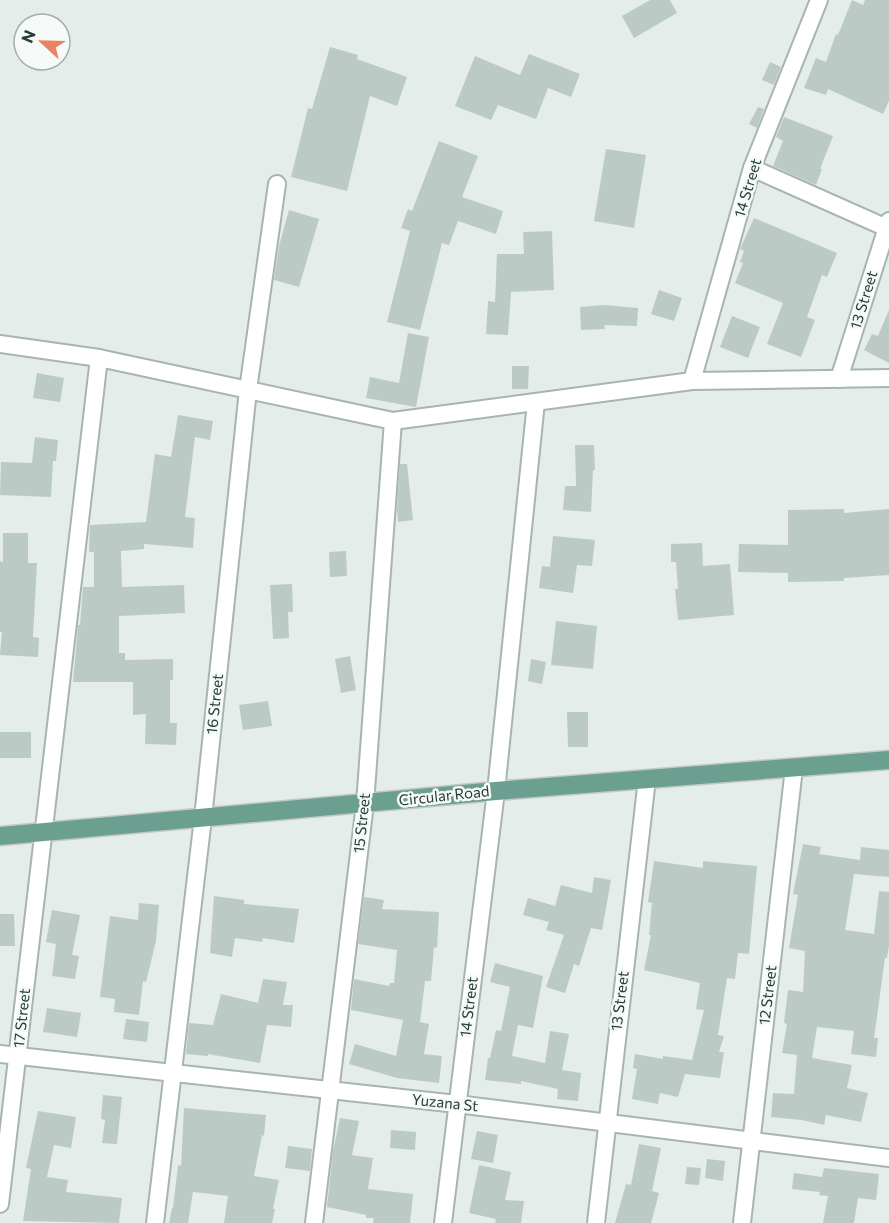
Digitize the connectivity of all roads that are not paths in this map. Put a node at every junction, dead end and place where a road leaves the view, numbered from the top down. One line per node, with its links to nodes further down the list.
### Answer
1 (819, 0): 2 (street, 14 Street)
2 (752, 168): 4 (street); 9 (street, 14 Street)
3 (277, 184): 10 (street, 16 Street)
4 (888, 226): 8 (street, 13 Street)
5 (0, 344): 6 (street)
6 (99, 358): 10 (street); 19 (street, 17 Street)
7 (889, 378): 8 (street)
8 (839, 379): 9 (street)
9 (692, 381): 11 (street)
10 (248, 390): 12 (street); 18 (street, 16 Street)
11 (536, 402): 12 (street); 16 (street, 14 Street)
12 (393, 421): 17 (street, 15 Street)
13 (889, 760): 14 (main road, Circular Road)
14 (794, 768): 15 (main road, Circular Road); 27 (street, 12 Street)
15 (647, 779): 16 (main road, Circular Road); 26 (street, 13 Street)
16 (495, 791): 17 (main road, Circular Road); 25 (street, 14 Street)
17 (365, 804): 18 (main road, Circular Road); 24 (street, 15 Street)
18 (203, 818): 19 (main road, Circular Road); 23 (street, 16 Street)
19 (42, 832): 20 (main road, Circular Road); 22 (street, 17 Street)
20 (0, 836)
21 (0, 1054): 22 (street, Yuzana St)
22 (17, 1056): 23 (street, Yuzana St); 29 (street, 17 Street)
23 (173, 1073): 24 (street, Yuzana St); 30 (street, 16 Street)
24 (330, 1090): 25 (street, Yuzana St); 31 (street, 15 Street)
25 (457, 1104): 26 (street, Yuzana St); 32 (street, 14 Street)
26 (606, 1122): 27 (street, Yuzana St); 33 (street, 13 Street)
27 (751, 1141): 28 (street, Yuzana St); 34 (street, 12 Street)
28 (889, 1158)
29 (0, 1204)
30 (155, 1223)
31 (314, 1223)
32 (443, 1223)
33 (596, 1223)
34 (742, 1223)

